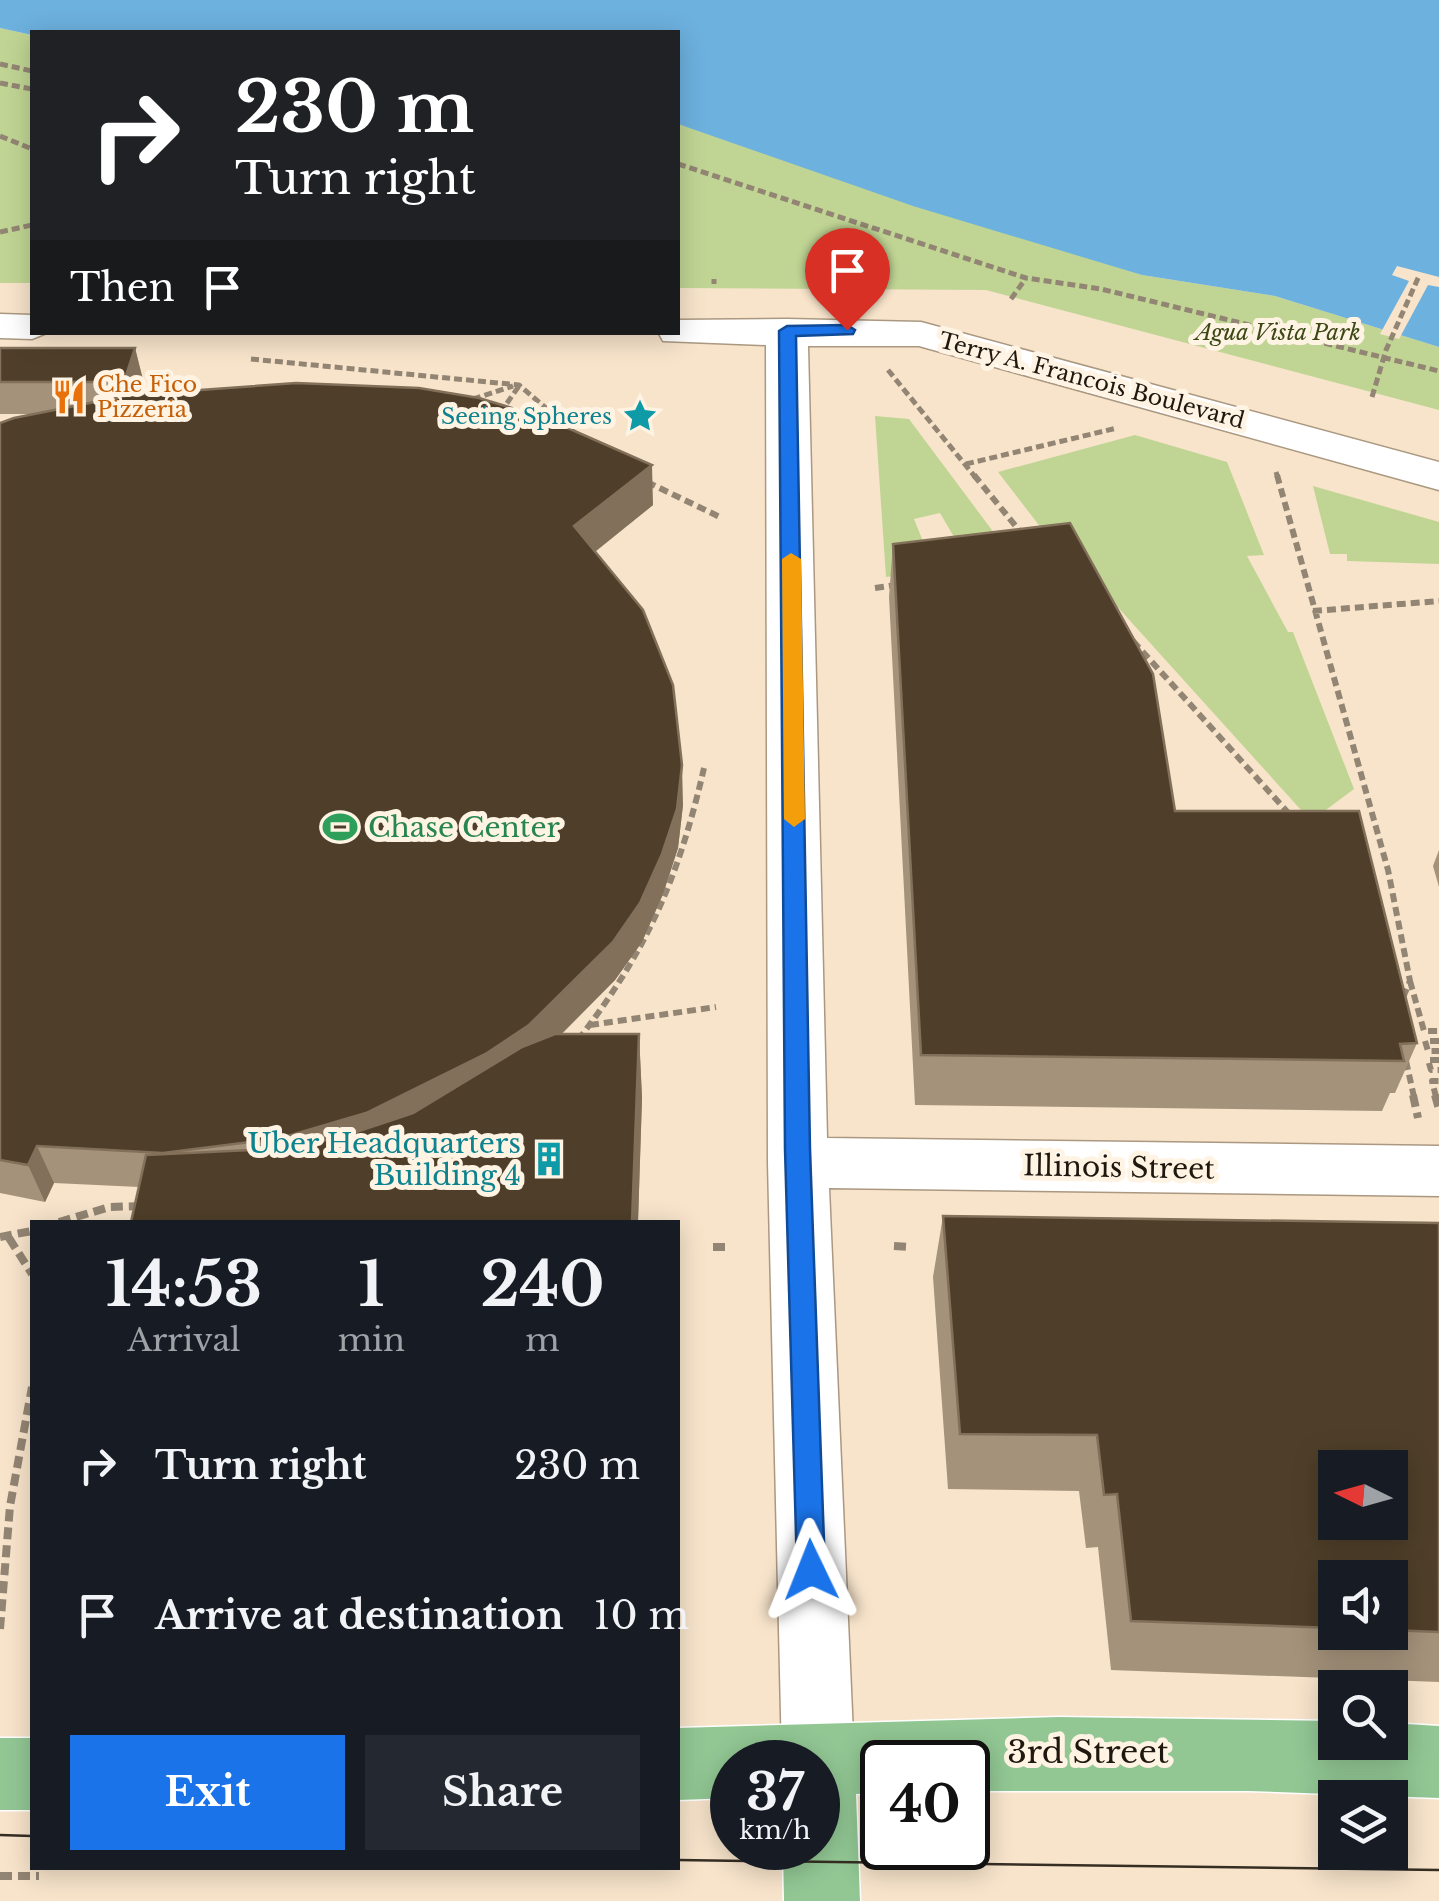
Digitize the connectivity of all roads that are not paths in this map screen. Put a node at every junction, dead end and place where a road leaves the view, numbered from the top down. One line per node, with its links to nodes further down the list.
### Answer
1 (0, 326): 2 (street)
2 (30, 327)
3 (787, 331): 4 (street, Terry A. Francois Boulevard); 5 (street, Terry A. Francois Boulevard); 7 (street)
4 (680, 332)
5 (1439, 476)
6 (1429, 1145): 7 (street, Illinois Street)
7 (798, 1163): 8 (street)
8 (817, 1740)
9 (840, 1756): 11 (main road, 3rd Street)
10 (710, 1762): 12 (main road, 3rd Street)
11 (1439, 1762)
12 (680, 1764)
13 (0, 1774): 14 (main road)
14 (30, 1774)
15 (821, 1870): 16 (main road)
16 (822, 1901)

